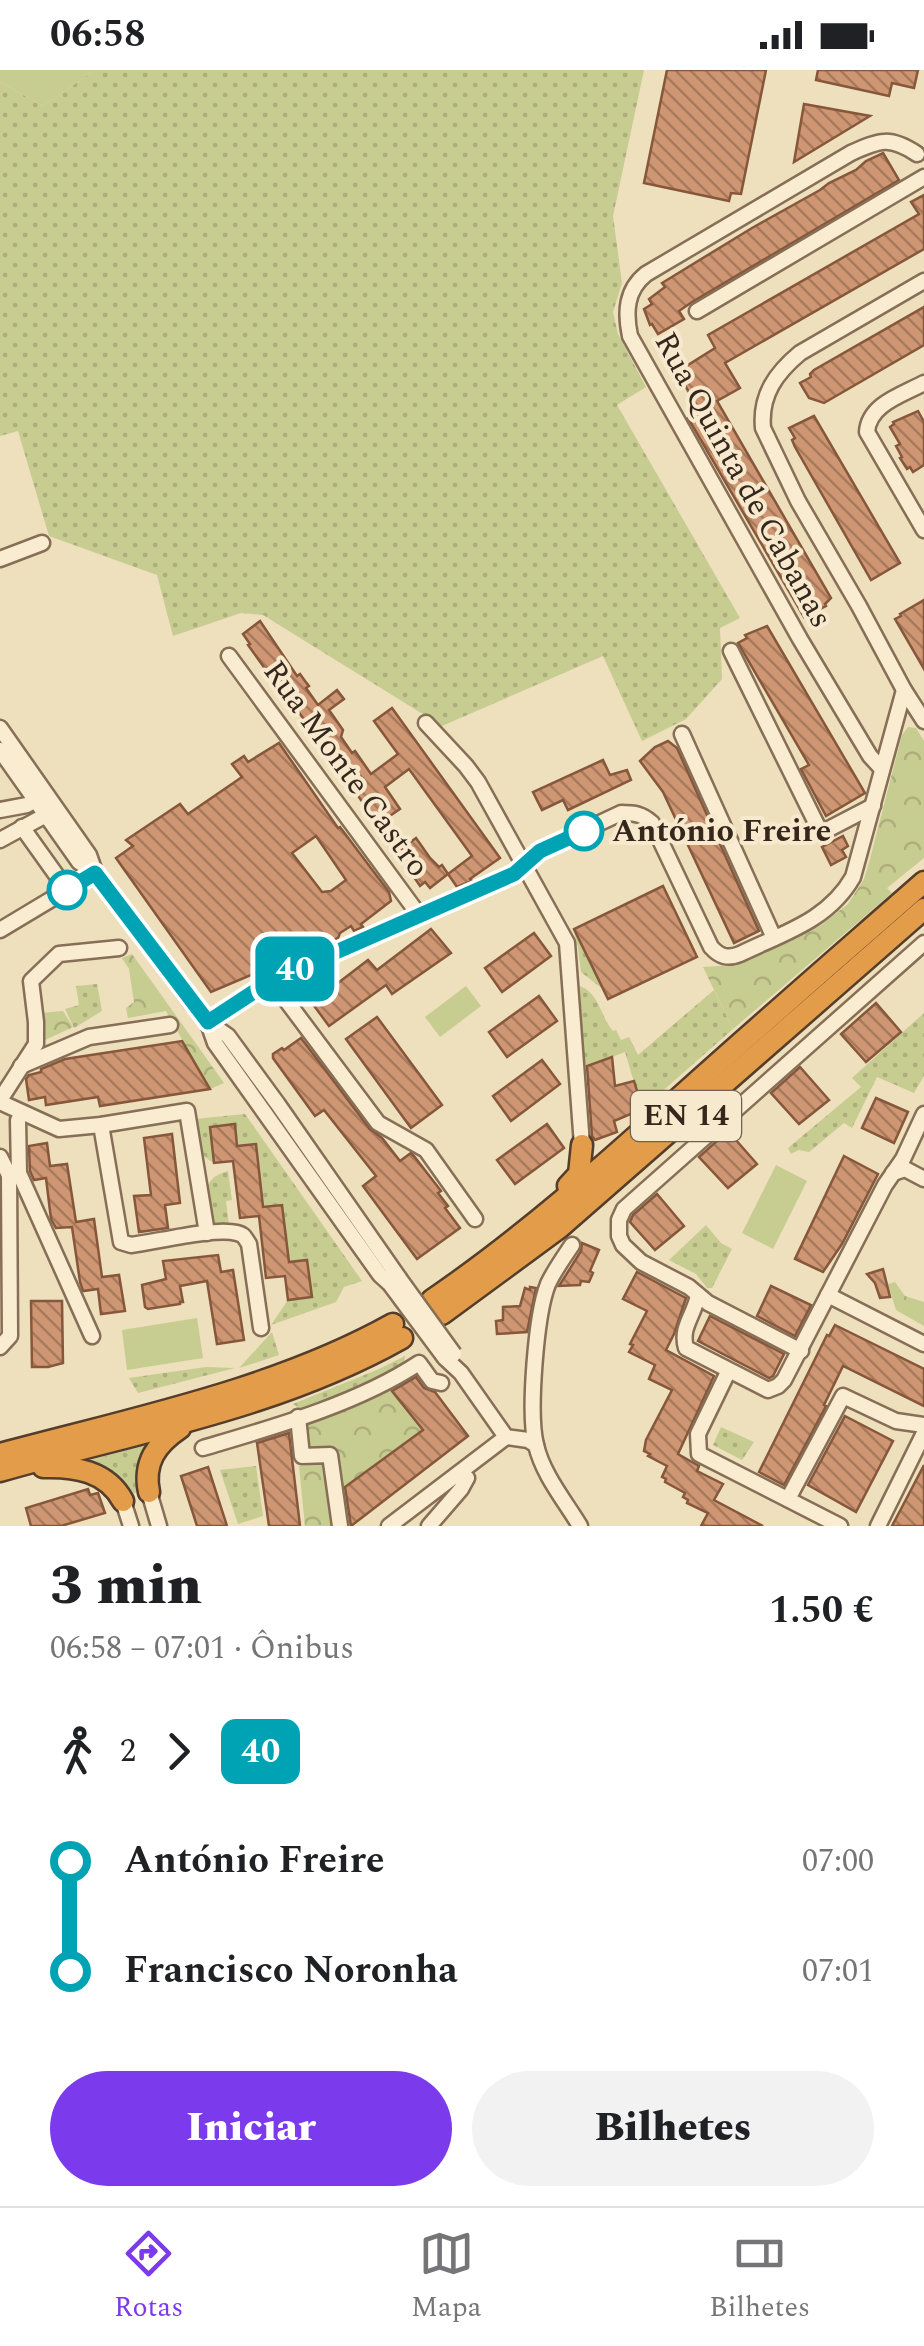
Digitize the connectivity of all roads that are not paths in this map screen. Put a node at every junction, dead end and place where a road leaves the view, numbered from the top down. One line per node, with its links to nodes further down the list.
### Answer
1 (922, 157): 17 (street, Rua Quinta de Cabanas)
2 (924, 177): 4 (street)
3 (924, 282): 11 (street)
4 (697, 310)
5 (924, 383): 6 (street)
6 (924, 530)
7 (42, 544): 8 (street)
8 (0, 559)
9 (731, 651): 19 (street)
10 (229, 656): 29 (street, Rua Monte Castro)
11 (904, 690): 12 (street); 17 (street)
12 (924, 721)
13 (426, 723): 24 (street)
14 (0, 728): 25 (street)
15 (682, 734): 31 (street)
16 (0, 750): 18 (street)
17 (882, 769): 19 (street)
18 (36, 800): 20 (street); 21 (street)
19 (873, 806): 31 (street)
20 (0, 810)
21 (46, 815): 22 (street); 25 (street)
22 (22, 828): 23 (street); 27 (street)
23 (0, 840)
24 (523, 866): 29 (street); 31 (street); 42 (street)
25 (95, 873): 27 (street); 35 (street)
26 (924, 882): 43 (highway, EN 14)
27 (67, 890): 30 (street)
28 (924, 909): 48 (highway, EN 14)
29 (419, 914): 34 (street)
30 (0, 930)
31 (774, 938)
32 (924, 943): 51 (street)
33 (119, 948): 37 (street)
34 (272, 980): 35 (street); 47 (street)
35 (208, 1022): 64 (street, bridge)
36 (170, 1025): 37 (street)
37 (20, 1066): 38 (street)
38 (0, 1101): 41 (street)
39 (924, 1114): 45 (street)
40 (18, 1120): 54 (street)
41 (100, 1125): 49 (street); 49 (street)
42 (582, 1145): 43 (highway); 48 (highway)
43 (627, 1146): 48 (highway, EN 14)
44 (0, 1157): 55 (street)
45 (892, 1174): 46 (street); 52 (street)
46 (924, 1179)
47 (475, 1219)
48 (530, 1228)
49 (207, 1234): 53 (street)
50 (572, 1245): 65 (street)
51 (698, 1295): 57 (street); 58 (street)
52 (828, 1295): 56 (street); 57 (street)
53 (261, 1328)
54 (92, 1336)
55 (5, 1341)
56 (924, 1344)
57 (801, 1351): 58 (street)
58 (728, 1372): 70 (street)
59 (441, 1383): 61 (street)
60 (214, 1414): 67 (highway); 67 (highway); 69 (highway)
61 (298, 1418): 66 (street); 74 (street)
62 (924, 1425): 70 (street)
63 (924, 1433): 79 (street)
64 (506, 1437): 65 (street); 75 (street)
65 (536, 1444): 77 (street)
66 (203, 1448)
67 (2, 1465): 71 (highway)
68 (467, 1478): 76 (street)
69 (149, 1492): 73 (street)
70 (788, 1499): 78 (street)
71 (123, 1502): 72 (street)
72 (131, 1526)
73 (159, 1526)
74 (340, 1526)
75 (389, 1526)
76 (430, 1526)
77 (580, 1526)
78 (840, 1526)
79 (878, 1526)

